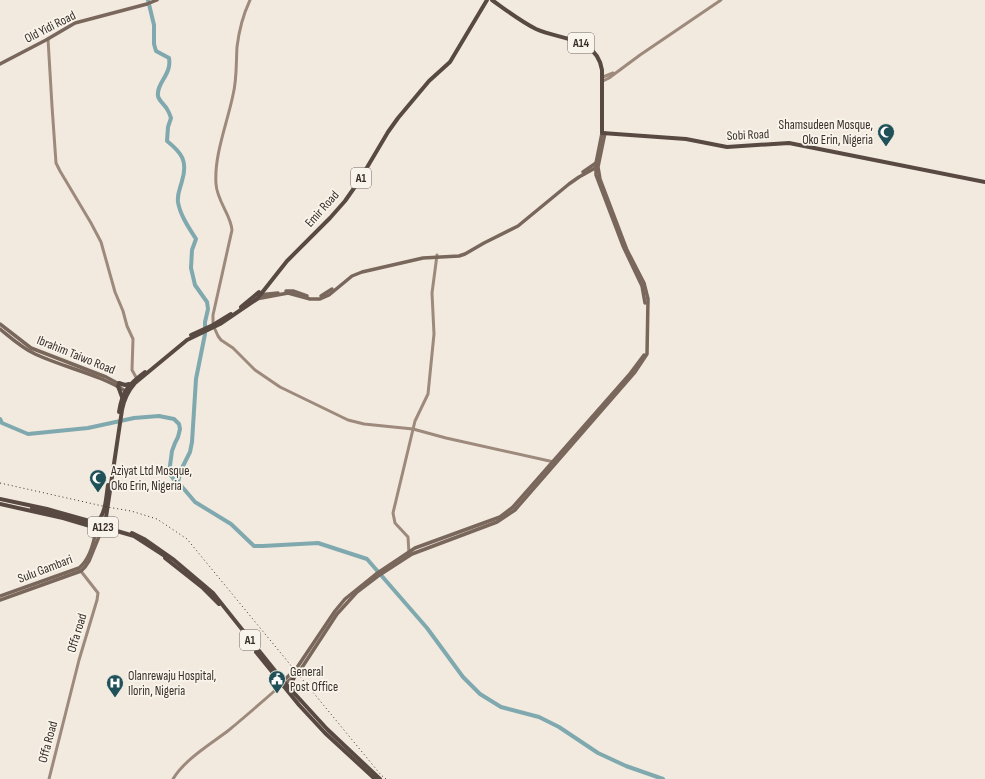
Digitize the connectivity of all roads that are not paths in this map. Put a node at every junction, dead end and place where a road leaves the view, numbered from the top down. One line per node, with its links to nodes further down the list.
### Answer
1 (157, 0): 7 (main road, Old Yidi Road)
2 (250, 0): 16 (street)
3 (485, 0): 14 (highway, Emir Road / A1)
4 (492, 0): 9 (highway, A14)
5 (496, 0): 9 (highway, A14)
6 (720, 0): 9 (street)
7 (48, 38): 8 (main road, Old Yidi Road); 18 (street)
8 (0, 64)
9 (604, 79): 10 (highway, A14)
10 (604, 133): 11 (main road); 12 (highway, Sobi Road)
11 (597, 165): 13 (main road); 26 (main road)
12 (985, 182)
13 (437, 256): 14 (main road); 25 (street)
14 (257, 297): 16 (highway, Emir Road / A1)
15 (0, 324): 20 (main road, Ibrahim Taiwo Road)
16 (214, 326): 18 (highway, Emir Road / A1); 25 (street)
17 (0, 329): 20 (main road, Ibrahim Taiwo Road)
18 (137, 380): 19 (highway, Emir Road / A1); 21 (highway, Emir Road / A1)
19 (131, 383): 20 (highway); 21 (highway, Emir Road / A1)
20 (118, 385): 21 (main road, Ibrahim Taiwo Road); 22 (highway)
21 (127, 390): 22 (highway, Ibrahim Taiwo Road / A1); 23 (highway, Ibrahim Taiwo Road / A1)
22 (122, 400): 23 (highway, Ibrahim Taiwo Road / A1)
23 (121, 410): 24 (highway, Ibrahim Taiwo Road / A1)
24 (119, 424): 30 (highway, Ibrahim Taiwo Road / A1); 31 (highway, Ibrahim Taiwo Road / A1)
25 (413, 429): 26 (street); 34 (street)
26 (554, 462): 34 (main road)
27 (0, 499): 28 (highway, A123)
28 (9, 503): 29 (highway, A123); 30 (highway, A123); 32 (highway, A123); 37 (highway, A123, bridge)
29 (0, 504)
30 (97, 521): 31 (highway, A1); 32 (highway, A1)
31 (105, 524): 33 (highway, A1); 37 (highway, A1)
32 (96, 529): 33 (highway, A1); 35 (main road, Sulu Gambari)
33 (103, 530): 35 (main road); 37 (highway, A1)
34 (409, 554): 36 (main road)
35 (80, 570): 38 (main road, Sulu Gambari); 39 (main road); 43 (street, Offa road)
36 (377, 575): 40 (main road); 41 (main road)
37 (191, 576): 41 (highway, A1)
38 (0, 596)
39 (0, 600)
40 (296, 675): 41 (main road); 42 (highway)
41 (282, 684): 42 (highway, A1); 45 (street); 46 (highway, A1)
42 (296, 696): 47 (highway, A1)
43 (66, 709): 44 (street, Offa Road)
44 (48, 779)
45 (173, 779)
46 (375, 779)
47 (380, 779)

